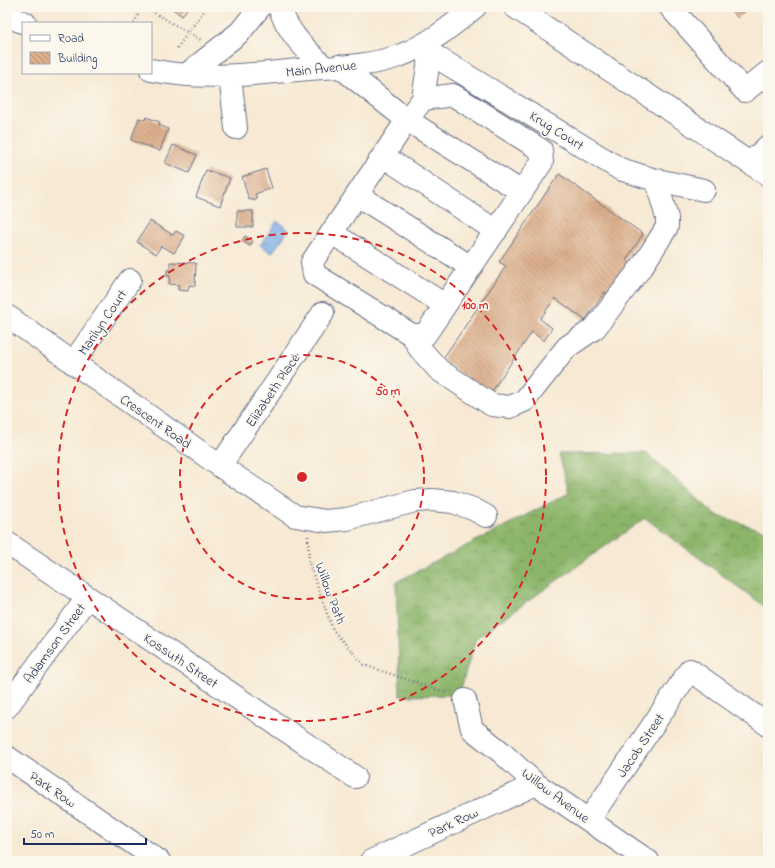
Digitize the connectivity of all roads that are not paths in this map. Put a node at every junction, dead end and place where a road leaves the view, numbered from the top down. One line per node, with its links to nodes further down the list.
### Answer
1 (260, 7): 12 (street)
2 (279, 7): 9 (street)
3 (475, 7): 8 (street, Main Avenue)
4 (515, 7): 19 (street)
5 (670, 7): 11 (street)
6 (7, 16): 7 (street)
7 (22, 22)
8 (425, 50): 9 (street, Main Avenue); 14 (street); 21 (street, Krug Court)
9 (332, 67): 13 (street, Main Avenue); 15 (street)
10 (152, 70): 12 (street, Main Avenue)
11 (768, 72)
12 (186, 75): 13 (street, Main Avenue)
13 (230, 76): 16 (street)
14 (423, 99): 15 (street); 23 (street)
15 (407, 120): 18 (street); 23 (street)
16 (236, 128)
17 (768, 146): 19 (street)
18 (383, 156): 24 (street); 25 (street)
19 (750, 163): 20 (street)
20 (768, 175)
21 (656, 180): 22 (street, Krug Court); 32 (street)
22 (704, 190)
23 (522, 192): 25 (street)
24 (357, 195): 26 (street); 27 (street)
25 (496, 231): 27 (street)
26 (332, 233): 29 (street); 32 (street)
27 (471, 268): 29 (street)
28 (130, 280): 33 (street, Marilyn Court)
29 (445, 305): 32 (street)
30 (323, 313): 34 (street, Elizabeth Place)
31 (7, 316): 33 (street, Crescent Road)
32 (412, 336)
33 (73, 363): 34 (street, Crescent Road)
34 (220, 466): 35 (street, Crescent Road)
35 (486, 516)
36 (7, 543): 37 (street, Kossuth Street)
37 (87, 598): 39 (street, Adamson Street); 42 (street, Kossuth Street)
38 (465, 700): 43 (street, Willow Avenue)
39 (7, 708)
40 (768, 725): 44 (street, Jacob Street)
41 (9, 763): 45 (street, Park Row)
42 (355, 777)
43 (536, 784): 44 (street, Willow Avenue); 46 (street, Park Row)
44 (589, 820): 47 (street, Willow Avenue)
45 (159, 861)
46 (371, 861)
47 (647, 861)

